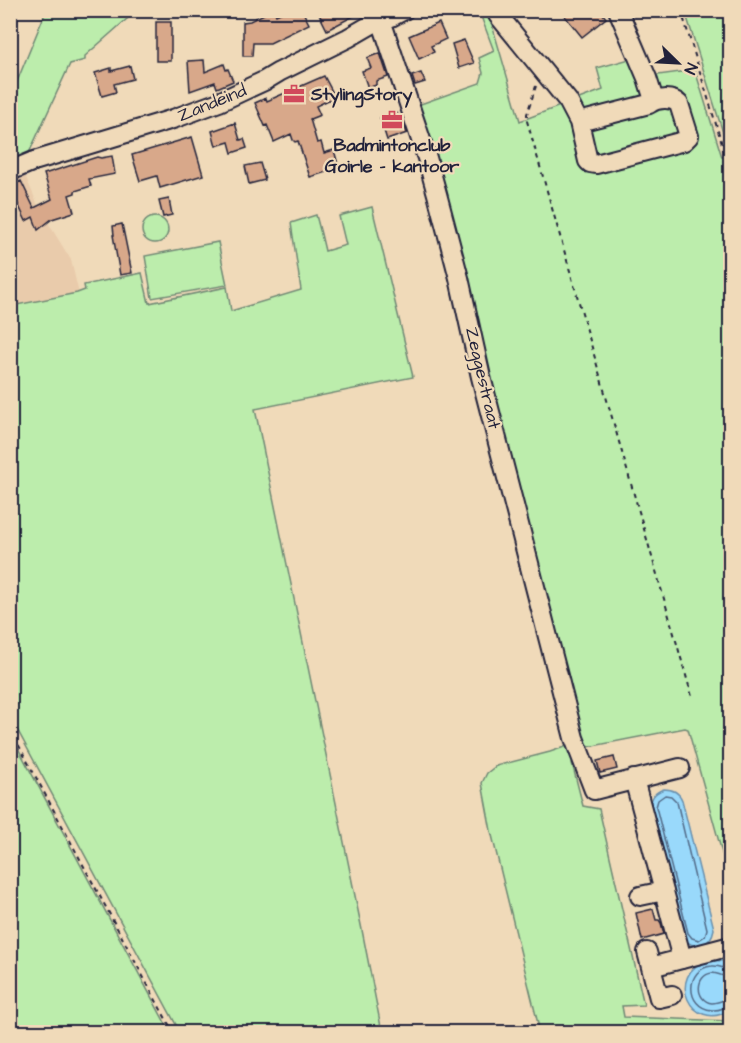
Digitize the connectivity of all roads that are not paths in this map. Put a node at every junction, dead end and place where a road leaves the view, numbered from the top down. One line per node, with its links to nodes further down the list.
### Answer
1 (404, 10): 4 (street, Zandeind)
2 (496, 10): 6 (street)
3 (618, 10): 5 (street)
4 (381, 20): 7 (street, Zandeind); 9 (street, Zeggestraat)
5 (654, 100): 6 (street); 6 (street)
6 (579, 122)
7 (10, 171)
8 (680, 768): 9 (street)
9 (634, 780): 10 (street)
10 (664, 891): 11 (street); 13 (street)
11 (640, 896)
12 (727, 947): 13 (street)
13 (682, 959): 14 (street)
14 (672, 995)

